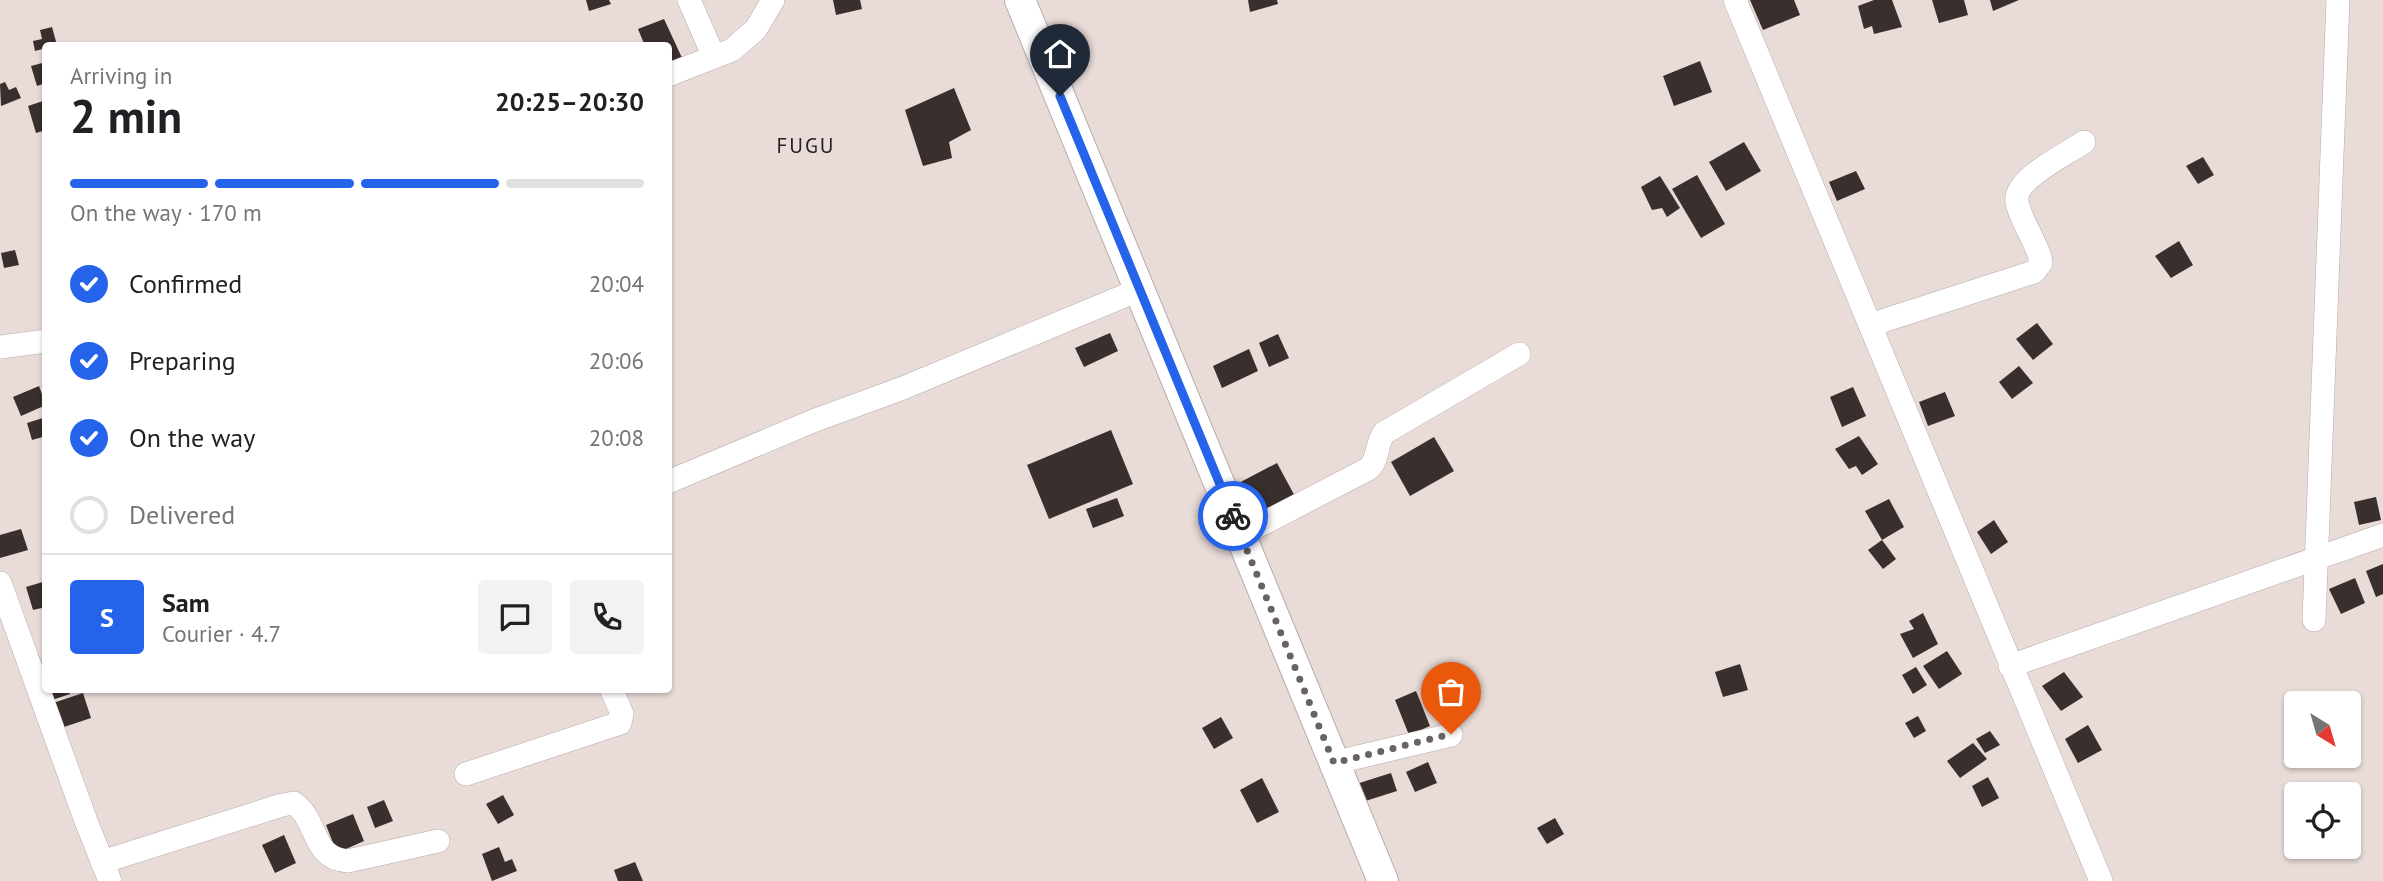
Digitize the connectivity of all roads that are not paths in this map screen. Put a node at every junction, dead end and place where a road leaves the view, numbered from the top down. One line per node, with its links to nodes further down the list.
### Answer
1 (688, 0): 6 (street)
2 (774, 0): 6 (street)
3 (1020, 0): 9 (main road)
4 (1735, 0): 10 (street)
5 (2338, 0): 17 (street)
6 (715, 57): 7 (street)
7 (672, 73)
8 (2084, 142): 10 (street)
9 (1141, 289): 14 (street); 16 (main road)
10 (1870, 324): 20 (street)
11 (42, 342): 12 (street)
12 (0, 347)
13 (1519, 354): 16 (street)
14 (672, 480)
15 (2383, 535): 17 (street)
16 (1241, 536): 23 (main road)
17 (2316, 560): 19 (street); 20 (street)
18 (0, 583): 26 (street)
19 (2314, 620)
20 (2010, 666): 28 (street)
21 (613, 693): 24 (street)
22 (1451, 734): 23 (street)
23 (1334, 763): 27 (main road)
24 (466, 774)
25 (438, 841): 26 (street)
26 (106, 871)
27 (1383, 881)
28 (2101, 881)

